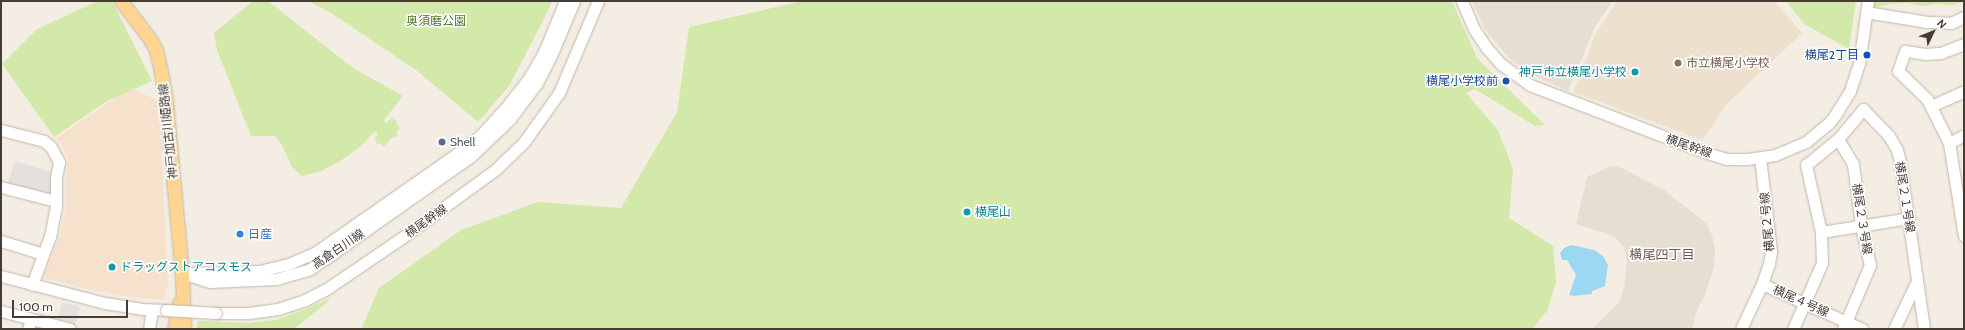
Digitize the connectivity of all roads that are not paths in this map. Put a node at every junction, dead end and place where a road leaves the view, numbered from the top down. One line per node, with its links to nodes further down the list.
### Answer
1 (121, 1): 25 (main road, 神戸加古川姫路線)
2 (565, 1): 25 (street, 高倉白川線)
3 (574, 1): 25 (street, 高倉白川線)
4 (598, 1): 31 (street, 横尾幹線, bridge)
5 (1462, 1): 16 (street, 横尾幹線)
6 (1868, 1): 7 (street, 横尾幹線)
7 (1866, 12): 8 (street); 16 (street, 横尾幹線)
8 (1964, 17)
9 (1964, 44): 11 (street)
10 (1964, 92): 11 (street)
11 (1931, 106): 15 (street)
12 (1, 130): 18 (street)
13 (1964, 135): 15 (street)
14 (1838, 139): 19 (street, 横尾２１号線); 20 (street, 横尾２３号線); 21 (street, 横尾２１号線)
15 (1949, 143): 22 (street)
16 (1760, 158): 28 (street, 横尾２号線)
17 (1, 187): 18 (street)
18 (56, 201): 24 (street)
19 (1908, 218): 20 (street); 27 (street, 横尾２１号線)
20 (1861, 226): 21 (street); 34 (street, 横尾２３号線)
21 (1821, 232): 30 (street)
22 (1964, 236)
23 (1, 241): 24 (street)
24 (43, 254): 29 (street)
25 (182, 273): 37 (main road, 神戸加古川姫路線); 38 (main road, 神戸加古川姫路線)
26 (1, 276): 29 (street, 横尾幹線)
27 (1917, 281): 42 (street); 43 (street, 横尾２１号線)
28 (1762, 284): 30 (street, 横尾４号線); 39 (street, 横尾２号線)
29 (32, 285): 31 (street, 横尾幹線)
30 (1805, 302): 34 (street, 横尾４号線); 40 (street)
31 (152, 310): 36 (street)
32 (1, 311): 33 (street)
33 (30, 324): 35 (street)
34 (1845, 325): 41 (street, 横尾４号線)
35 (70, 329)
36 (149, 329)
37 (174, 329)
38 (184, 329)
39 (1741, 329)
40 (1793, 329)
41 (1862, 329)
42 (1894, 329)
43 (1924, 329)

